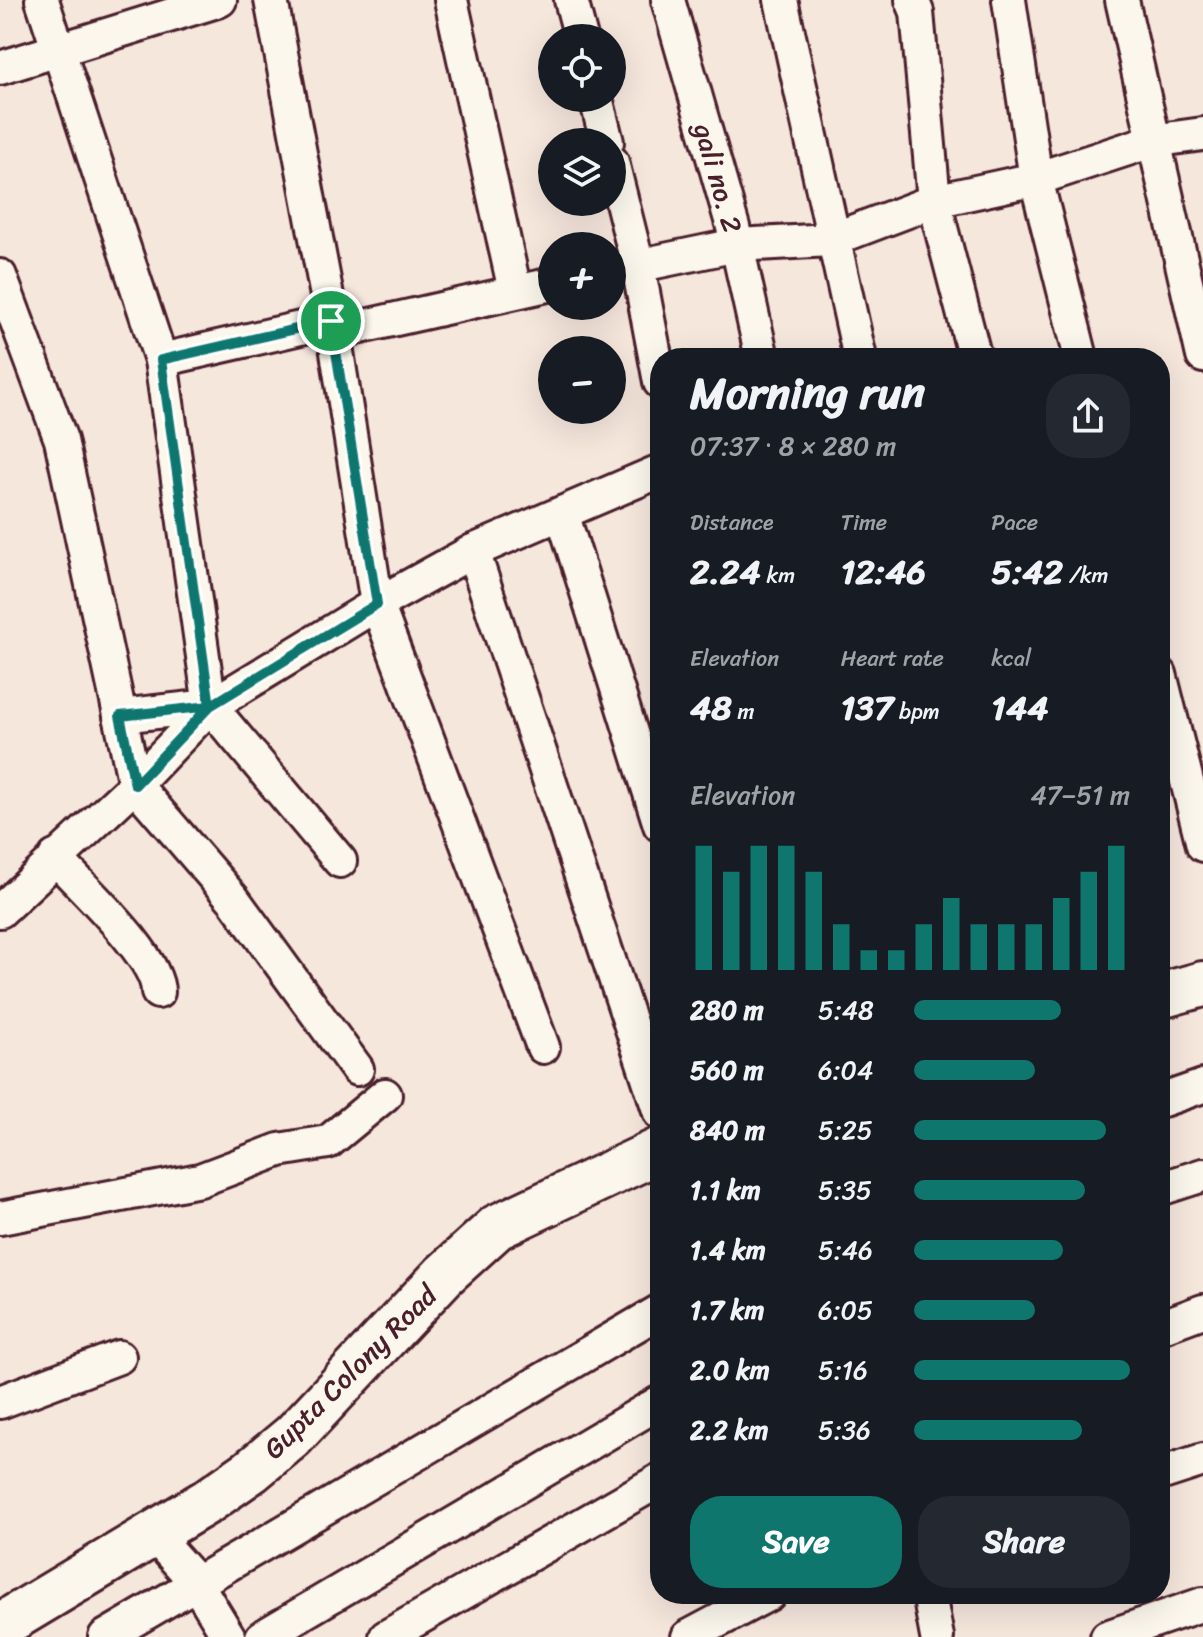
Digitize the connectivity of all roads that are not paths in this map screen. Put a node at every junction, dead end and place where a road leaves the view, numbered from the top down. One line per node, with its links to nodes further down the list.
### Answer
1 (42, 0): 13 (street)
2 (220, 0): 11 (street)
3 (271, 0): 26 (street)
4 (451, 0): 25 (street)
5 (571, 0): 12 (street)
6 (668, 0): 20 (street, gali no. 2)
7 (781, 0): 19 (street)
8 (912, 0): 18 (street)
9 (1009, 0): 17 (street)
10 (1122, 0): 16 (street)
11 (150, 10): 13 (street)
12 (577, 24)
13 (59, 50): 14 (street); 33 (street)
14 (0, 68)
15 (1203, 134): 16 (street)
16 (1152, 141): 17 (street); 32 (street)
17 (1036, 179): 18 (street); 30 (street)
18 (934, 201): 19 (street); 29 (street)
19 (831, 240): 20 (street); 28 (street)
20 (737, 245): 21 (street); 27 (street, gali no. 2)
21 (626, 268)
22 (626, 271): 31 (street)
23 (0, 276): 40 (street)
24 (538, 287): 25 (street)
25 (515, 291): 26 (street)
26 (332, 327): 33 (street); 37 (street)
27 (760, 348)
28 (858, 348)
29 (972, 348)
30 (1078, 348)
31 (650, 349)
32 (1203, 356)
33 (161, 360): 38 (street)
34 (650, 475): 35 (street)
35 (562, 513): 36 (street); 42 (street)
36 (473, 551): 37 (street); 52 (street)
37 (377, 604): 38 (street); 50 (street)
38 (210, 706): 40 (street); 41 (street); 45 (street)
39 (1170, 714): 43 (street)
40 (120, 716): 41 (street)
41 (135, 785): 44 (street); 51 (street)
42 (650, 793)
43 (1203, 845)
44 (55, 857): 46 (street); 48 (street)
45 (340, 861)
46 (0, 911)
47 (1203, 984): 49 (street)
48 (158, 992)
49 (1170, 993)
50 (543, 1047)
51 (357, 1069)
52 (650, 1083)
53 (1203, 1086): 55 (street)
54 (385, 1095): 59 (street)
55 (1170, 1098)
56 (650, 1155): 69 (street, Gupta Colony Road)
57 (1203, 1175): 58 (street)
58 (1170, 1186)
59 (0, 1218)
60 (1203, 1311): 62 (street)
61 (650, 1317): 70 (street)
62 (1170, 1323)
63 (119, 1357): 64 (street)
64 (0, 1402)
65 (650, 1408): 77 (street)
66 (1203, 1460): 67 (street)
67 (1170, 1471)
68 (650, 1486): 78 (street)
69 (153, 1534): 70 (street); 74 (street, Gupta Colony Road)
70 (195, 1581): 75 (street); 76 (street)
71 (750, 1604): 79 (street)
72 (931, 1604): 80 (street)
73 (1203, 1604): 81 (street)
74 (0, 1626)
75 (105, 1637)
76 (229, 1637)
77 (262, 1637)
78 (386, 1637)
79 (688, 1637)
80 (937, 1637)
81 (1107, 1637)

